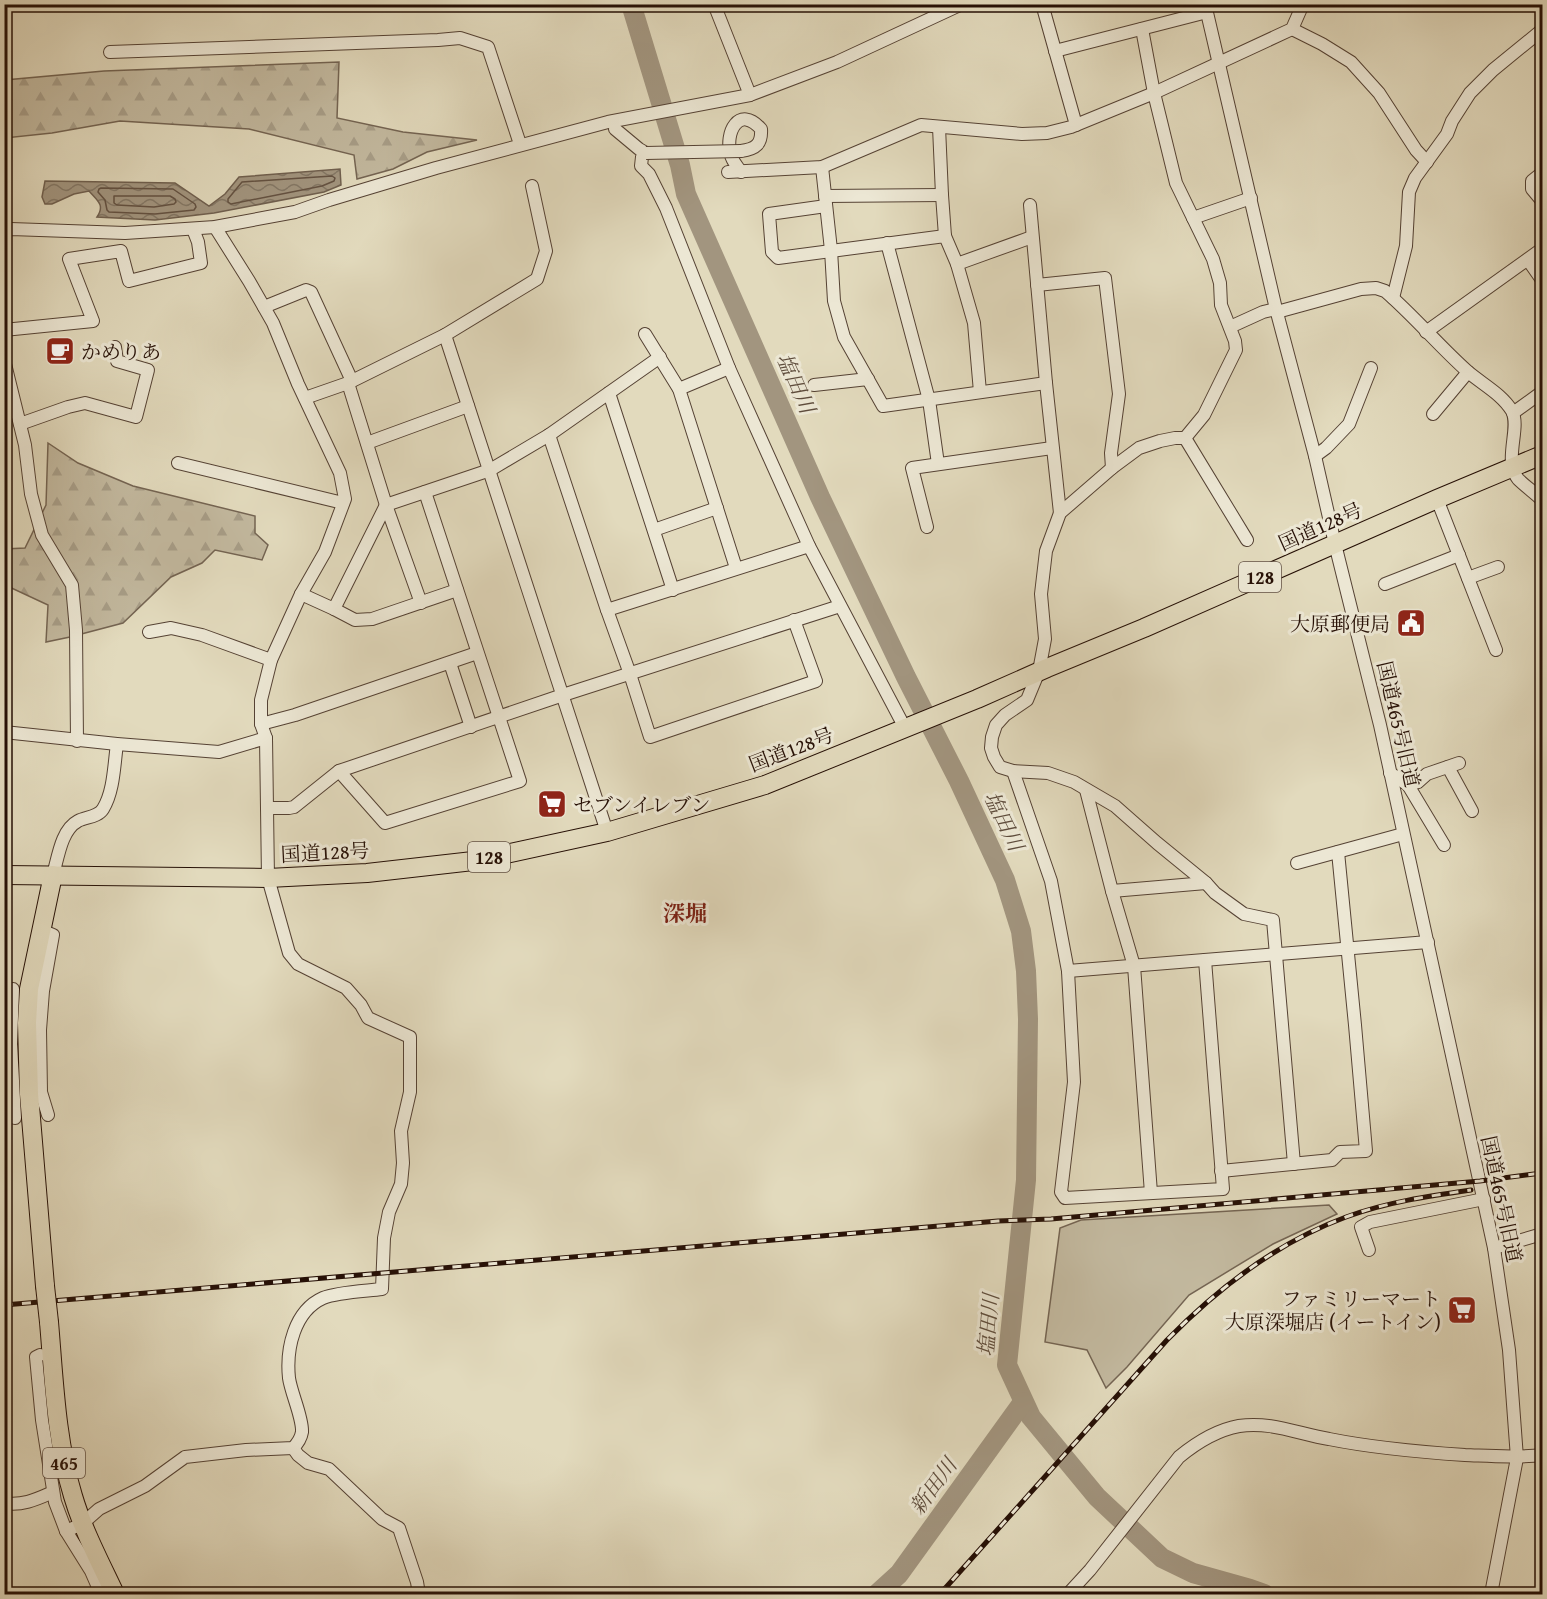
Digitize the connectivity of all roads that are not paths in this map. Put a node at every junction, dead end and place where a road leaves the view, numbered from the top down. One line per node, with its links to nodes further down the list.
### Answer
1 (714, 4): 13 (street)
2 (962, 4): 13 (street)
3 (1042, 4): 9 (street)
4 (1303, 4): 7 (street)
5 (1206, 8): 6 (street); 11 (street, 国道465号旧道)
6 (1142, 29): 9 (street); 12 (street)
7 (1292, 29): 11 (street); 19 (street)
8 (1542, 30): 19 (street)
9 (1055, 51): 15 (street)
10 (110, 52): 17 (street)
11 (1219, 62): 12 (street); 26 (street, 国道465号旧道)
12 (1154, 93): 15 (street); 30 (street)
13 (750, 95): 14 (street)
14 (611, 125): 17 (street); 18 (street)
15 (1076, 125): 16 (street)
16 (939, 127): 20 (street); 25 (street)
17 (520, 144): 31 (street)
18 (646, 153): 22 (street, bridge); 54 (street)
19 (1427, 162): 43 (street)
20 (822, 167): 22 (street); 27 (street)
21 (728, 172): 22 (street)
22 (741, 172)
23 (1542, 173): 28 (street)
24 (532, 186): 50 (street)
25 (942, 195): 27 (street); 34 (street)
26 (1251, 198): 30 (street); 45 (street, 国道465号旧道)
27 (826, 201): 38 (street); 38 (street)
28 (1542, 201)
29 (1030, 205): 35 (street)
30 (1193, 218): 46 (street)
31 (215, 227): 32 (street); 44 (street)
32 (193, 229): 33 (street); 47 (street)
33 (4, 230)
34 (945, 236): 36 (street); 40 (street)
35 (1032, 237): 40 (street); 42 (street)
36 (887, 243): 38 (street); 66 (street)
37 (1542, 249): 39 (street)
38 (831, 250): 57 (street)
39 (1528, 260): 41 (street); 48 (street)
40 (957, 264): 62 (street)
41 (1542, 280)
42 (1037, 285): 59 (street); 79 (street)
43 (1393, 298): 45 (street); 48 (street)
44 (264, 307): 58 (street); 65 (street)
45 (1277, 310): 46 (street); 76 (street, 国道465号旧道)
46 (1230, 327): 72 (street)
47 (4, 330)
48 (1426, 332): 56 (street)
49 (645, 334): 52 (street)
50 (445, 335): 58 (street); 67 (street)
51 (115, 347): 70 (street)
52 (660, 357): 61 (street); 64 (street)
53 (4, 360): 70 (street)
54 (729, 368): 61 (street); 93 (street)
55 (1371, 368): 76 (street)
56 (1468, 372): 68 (street); 69 (street)
57 (868, 380): 60 (street); 66 (street)
58 (350, 382): 65 (street); 73 (street)
59 (1046, 383): 62 (street); 74 (street)
60 (814, 385)
61 (679, 389): 87 (street)
62 (980, 392): 66 (street)
63 (1542, 392): 68 (street)
64 (609, 393): 71 (street); 90 (street)
65 (305, 398): 85 (street)
66 (929, 400): 78 (street)
67 (468, 406): 73 (street); 81 (street)
68 (1513, 413): 80 (street)
69 (1433, 414)
70 (20, 424): 121 (street)
71 (549, 435): 81 (street); 105 (street)
72 (1185, 438): 79 (street); 91 (street)
73 (367, 442): 86 (street)
74 (1052, 448): 78 (street); 88 (street)
75 (1542, 455): 80 (highway, 国道128号 / 128)
76 (1315, 456): 92 (street, 国道465号旧道)
77 (178, 463): 85 (street)
78 (938, 464): 89 (street)
79 (1113, 468): 88 (street)
80 (1513, 468): 83 (highway, 国道128号 / 128); 84 (street)
81 (490, 470): 82 (street); 114 (street)
82 (424, 492): 86 (street); 99 (street)
83 (1437, 499): 92 (highway, 国道128号 / 128); 94 (street)
84 (1542, 500)
85 (343, 503): 101 (street)
86 (386, 505): 102 (street); 104 (street)
87 (717, 508): 90 (street); 96 (street)
88 (1060, 513): 112 (street)
89 (927, 527)
90 (654, 530): 100 (street)
91 (1247, 540)
92 (1335, 544): 112 (highway, 国道128号 / 128); 125 (street, 国道465号旧道)
93 (809, 546): 96 (street); 103 (street)
94 (1459, 555): 97 (street); 98 (street)
95 (1498, 567): 97 (street)
96 (736, 568): 100 (street)
97 (1468, 578): 108 (street)
98 (1385, 584)
99 (457, 590): 102 (street); 109 (street)
100 (673, 590): 105 (street)
101 (301, 594): 104 (street); 110 (street)
102 (421, 603): 104 (street)
103 (840, 606): 106 (street); 118 (street)
104 (334, 609)
105 (607, 610): 113 (street)
106 (794, 620): 113 (street); 113 (street)
107 (149, 632): 110 (street)
108 (1496, 650)
109 (477, 653): 111 (street); 115 (street)
110 (271, 660): 116 (street)
111 (450, 663): 116 (street); 117 (street)
112 (1040, 671): 118 (highway, 国道128号 / 128); 124 (street)
113 (630, 674): 114 (street)
114 (563, 695): 115 (street); 130 (street)
115 (499, 718): 117 (street); 123 (street)
116 (261, 724): 120 (street)
117 (471, 727): 123 (street)
118 (905, 728): 130 (highway, 国道128号 / 128)
119 (4, 732): 121 (street)
120 (266, 738): 122 (street); 128 (street)
121 (77, 741): 122 (street)
122 (117, 744): 136 (street)
123 (339, 771): 128 (street)
124 (1013, 771): 127 (street); 145 (street)
125 (1390, 773): 126 (street); 131 (street, 国道465号旧道)
126 (1408, 784): 129 (street); 132 (street)
127 (1086, 790): 138 (street); 139 (street)
128 (267, 808): 137 (street)
129 (1472, 811)
130 (607, 832): 137 (highway, 国道128号 / 128)
131 (1403, 834): 133 (street); 140 (street, 国道465号旧道)
132 (1444, 845)
133 (1338, 852): 134 (street); 141 (street)
134 (1297, 863)
135 (4, 875): 136 (highway, 国道128号 / 128)
136 (53, 875): 137 (highway, 国道128号 / 128); 146 (highway, 465)
137 (268, 878): 157 (street)
138 (1206, 883): 139 (street); 142 (street)
139 (1112, 891): 144 (street)
140 (1428, 942): 141 (street); 152 (street, 国道465号旧道)
141 (1348, 948): 142 (street); 149 (street)
142 (1275, 955): 143 (street); 149 (street)
143 (1205, 960): 144 (street); 150 (street)
144 (1134, 966): 145 (street); 151 (street)
145 (1068, 971): 151 (street)
146 (22, 989): 147 (street); 148 (street); 162 (highway, 465, bridge)
147 (48, 1115)
148 (15, 1118)
149 (1294, 1164): 150 (street)
150 (1221, 1171): 151 (street)
151 (1151, 1193)
152 (1484, 1199): 154 (street, 国道465号旧道); 155 (street)
153 (1542, 1234): 154 (street)
154 (1494, 1248): 159 (street, 国道465号旧道)
155 (1369, 1250)
156 (40, 1354): 160 (street)
157 (293, 1448): 162 (street); 165 (street)
158 (1542, 1455): 159 (street)
159 (1518, 1458): 166 (street); 167 (street, 国道465号旧道)
160 (54, 1492): 161 (street); 162 (street)
161 (4, 1503)
162 (74, 1527): 163 (street); 164 (highway, 465)
163 (101, 1594)
164 (114, 1594)
165 (419, 1594)
166 (1068, 1594)
167 (1491, 1594)

